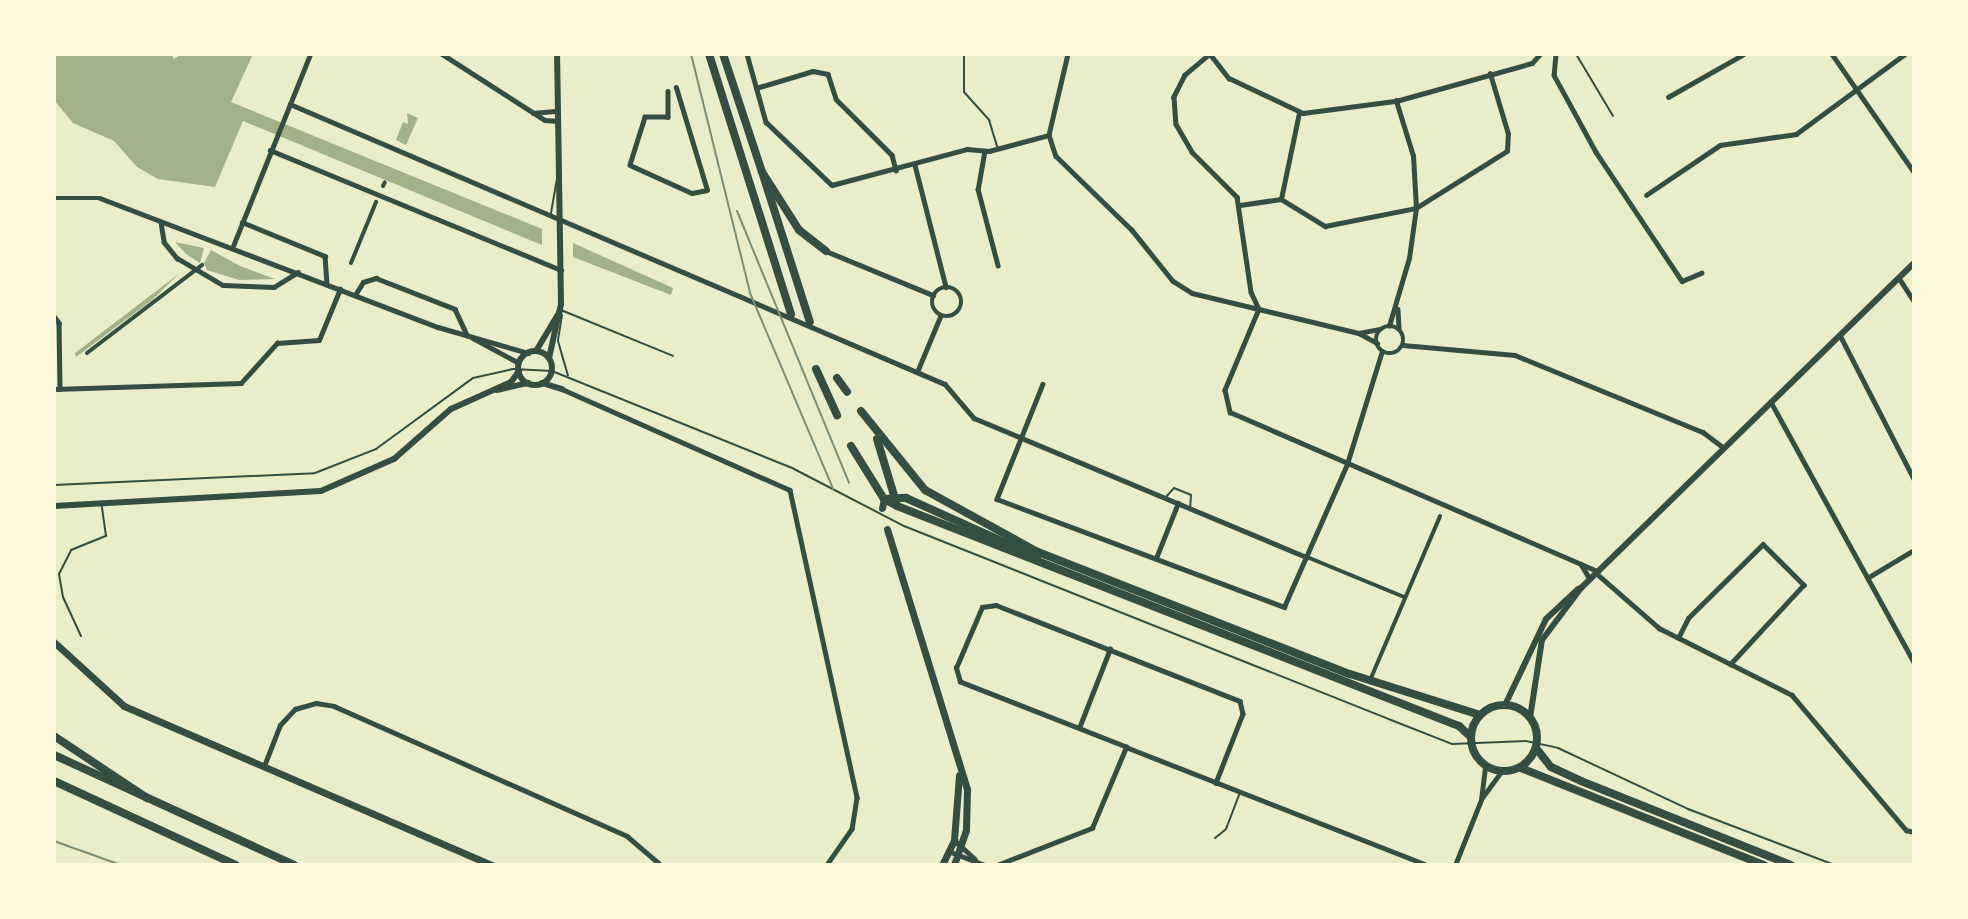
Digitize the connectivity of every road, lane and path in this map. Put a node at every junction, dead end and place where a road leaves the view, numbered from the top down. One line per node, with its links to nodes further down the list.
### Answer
1 (310, 54): 23 (street)
2 (557, 54): 24 (street)
3 (709, 54): 68 (main road)
4 (723, 54): 36 (main road)
5 (747, 54): 18 (street)
6 (964, 54): 30 (lane)
7 (1068, 54): 29 (street)
8 (1210, 54): 26 (street); 42 (street)
9 (1540, 54): 16 (street)
10 (1556, 54): 57 (street)
11 (1576, 54): 27 (lane)
12 (1744, 54): 21 (street)
13 (1832, 54): 19 (street)
14 (1905, 54): 19 (street)
15 (446, 55): 25 (street)
16 (1490, 74): 22 (street); 43 (street)
17 (676, 88): 20 (street)
18 (756, 88): 34 (street); 34 (street)
19 (1857, 90): 37 (street); 38 (street)
20 (668, 91)
21 (1668, 97)
22 (1396, 101): 26 (street); 43 (street)
23 (290, 104): 31 (street); 44 (street)
24 (557, 111): 25 (street); 28 (street)
25 (533, 113): 28 (street)
26 (1299, 113): 40 (street)
27 (1613, 116)
28 (558, 121): 35 (street)
29 (1049, 135): 30 (street); 66 (street)
30 (997, 149): 32 (street)
31 (270, 150): 47 (street); 54 (street)
32 (985, 151): 33 (street); 53 (street)
33 (915, 165): 34 (street); 60 (street)
34 (896, 170)
35 (559, 171): 44 (lane); 45 (street)
36 (762, 172): 49 (main road); 71 (main road)
37 (1914, 172)
38 (1646, 195)
39 (54, 198): 46 (street)
40 (1281, 199): 42 (street); 43 (street)
41 (376, 202): 50 (street)
42 (1240, 205): 66 (street)
43 (1416, 208): 65 (street)
44 (551, 213): 45 (street)
45 (560, 221): 54 (street); 93 (street)
46 (161, 222): 48 (street); 55 (street)
47 (242, 222): 48 (street); 59 (street)
48 (233, 246): 56 (street)
49 (826, 251): 63 (street)
50 (351, 262)
51 (1914, 263): 58 (street)
52 (202, 265): 55 (street)
53 (998, 265)
54 (561, 270): 67 (street)
55 (194, 272): 56 (street); 85 (street)
56 (298, 272): 59 (street)
57 (1701, 273)
58 (1899, 278): 64 (street); 77 (street)
59 (327, 283): 61 (street)
60 (946, 287): 63 (street); 70 (street)
61 (340, 289): 62 (street); 100 (street)
62 (355, 295): 76 (street); 76 (street)
63 (933, 295): 70 (street)
64 (1914, 301)
65 (1398, 307): 72 (street); 74 (street)
66 (1259, 309): 75 (street); 111 (street)
67 (561, 310): 83 (street); 88 (lane); 89 (street); 95 (lane)
68 (791, 314)
69 (54, 316): 100 (street)
70 (940, 317): 93 (street)
71 (810, 322)
72 (1389, 326): 73 (street); 74 (street)
73 (1381, 329): 75 (street); 80 (street)
74 (1399, 329): 78 (street)
75 (1359, 333): 80 (street)
76 (467, 335): 79 (street)
77 (1840, 335): 104 (street); 112 (street)
78 (1404, 337): 81 (street); 82 (street)
79 (473, 338): 86 (street); 91 (street)
80 (1377, 343): 84 (street)
81 (1416, 343): 82 (street); 110 (street)
82 (1403, 345): 87 (street)
83 (536, 351): 86 (street); 89 (street)
84 (1382, 351): 87 (street); 90 (street)
85 (87, 353)
86 (528, 353): 91 (street)
87 (1391, 354): 90 (street)
88 (673, 356)
89 (549, 358): 94 (street)
90 (1382, 360): 111 (street)
91 (519, 368): 94 (lane); 97 (street); 102 (street); 113 (lane)
92 (816, 369): 106 (main road)
93 (917, 372): 108 (street)
94 (551, 374): 95 (lane); 98 (street); 101 (street)
95 (568, 375): 151 (lane)
96 (837, 378): 103 (main road)
97 (528, 383): 98 (street); 102 (street)
98 (542, 383): 101 (street)
99 (1043, 384): 108 (street)
100 (57, 389)
101 (562, 389): 176 (street)
102 (496, 390): 117 (street)
103 (847, 392)
104 (1771, 402): 110 (street); 135 (street)
105 (861, 411): 107 (main road)
106 (837, 415)
107 (871, 424): 114 (main road); 133 (main road)
108 (1023, 438): 115 (street); 131 (street)
109 (851, 446): 116 (main road)
110 (1724, 448): 134 (street)
111 (1347, 464): 130 (street); 132 (street)
112 (1914, 479)
113 (54, 485)
114 (895, 497): 116 (main road); 123 (main road); 133 (main road)
115 (1165, 498): 118 (street); 122 (lane)
116 (884, 499): 121 (main road); 123 (main road)
117 (101, 501): 120 (street); 139 (lane)
118 (1178, 503): 122 (street); 131 (street)
119 (54, 506): 120 (street)
120 (69, 506): 124 (street)
121 (882, 508)
122 (1190, 508): 130 (street)
123 (896, 510): 151 (main road)
124 (54, 511)
125 (1440, 516): 138 (street)
126 (887, 529): 128 (main road)
127 (895, 534): 128 (main road)
128 (892, 542): 158 (main road)
129 (1914, 550): 135 (street)
130 (1307, 556): 131 (street); 138 (street)
131 (1156, 558)
132 (1581, 564): 134 (street); 136 (street)
133 (1084, 571): 147 (main road)
134 (1597, 572): 136 (street); 140 (street)
135 (1869, 577): 143 (street)
136 (1590, 579): 137 (street)
137 (1581, 588): 146 (street); 148 (street)
138 (1404, 597): 145 (street)
139 (81, 636)
140 (1678, 638): 144 (street); 144 (street)
141 (54, 642): 155 (main road)
142 (1110, 649): 149 (street); 149 (street); 161 (street)
143 (1914, 662)
144 (1731, 664): 165 (street)
145 (1371, 678)
146 (1505, 705): 147 (main road); 148 (main road)
147 (1480, 715): 151 (main road)
148 (1530, 718): 152 (main road)
149 (1079, 728): 153 (street)
150 (54, 736): 164 (main road)
151 (1471, 741): 152 (lane); 156 (main road)
152 (1537, 745): 157 (main road); 184 (main road); 185 (lane)
153 (1126, 747): 161 (street); 180 (street)
154 (54, 755): 164 (main road)
155 (264, 766): 174 (main road); 175 (street)
156 (1485, 766): 159 (main road); 163 (street)
157 (1521, 768): 159 (main road); 183 (main road)
158 (959, 770): 167 (main road); 168 (main road)
159 (1502, 772): 163 (street)
160 (54, 781): 172 (main road)
161 (1216, 783): 162 (street)
162 (1240, 792): 166 (lane); 181 (street)
163 (1481, 800): 182 (street)
164 (149, 801): 173 (main road)
165 (1914, 832)
166 (1215, 838)
167 (954, 840): 168 (street); 169 (main road)
168 (963, 846): 170 (main road); 171 (street)
169 (951, 852): 170 (street); 177 (main road)
170 (959, 857): 171 (street); 178 (main road)
171 (975, 860): 179 (street)
172 (236, 865)
173 (294, 865)
174 (492, 865)
175 (661, 865)
176 (827, 865)
177 (942, 865)
178 (954, 865)
179 (985, 865)
180 (997, 865)
181 (1427, 865)
182 (1455, 865)
183 (1764, 865)
184 (1791, 865)
185 (1835, 865)

